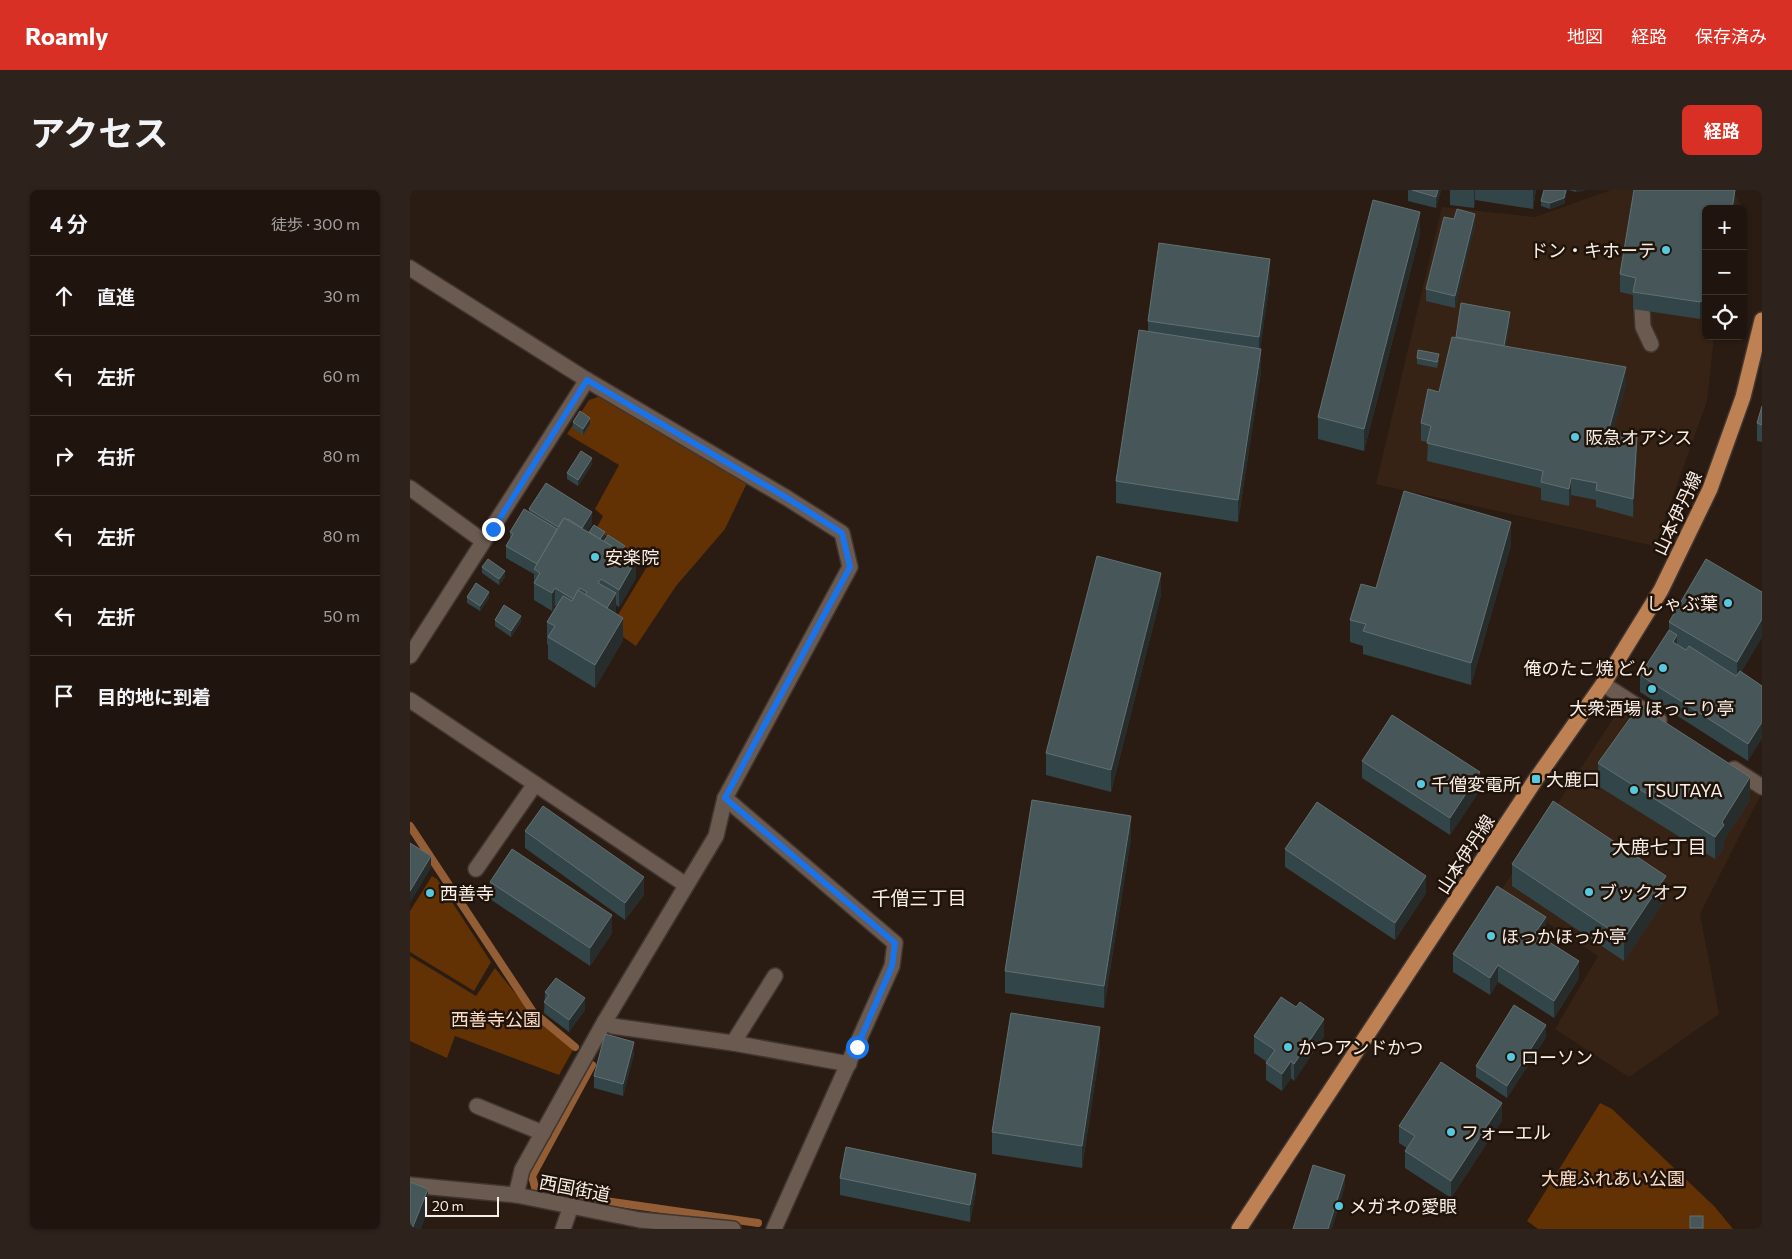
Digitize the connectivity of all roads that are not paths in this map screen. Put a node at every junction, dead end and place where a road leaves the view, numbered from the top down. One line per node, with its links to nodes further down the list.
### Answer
1 (410, 268): 5 (street)
2 (1642, 310): 4 (street)
3 (1762, 320): 9 (main road, 山本伊丹線)
4 (1651, 344)
5 (587, 380): 7 (street); 15 (street)
6 (410, 488): 7 (street)
7 (483, 541): 8 (street)
8 (410, 656)
9 (1603, 684): 11 (street); 30 (main road, 山本伊丹線)
10 (410, 700): 13 (street)
11 (1670, 727)
12 (1719, 759): 14 (street)
13 (535, 784): 16 (street); 17 (street)
14 (1762, 787)
15 (725, 798): 17 (street); 21 (street)
16 (476, 869)
17 (686, 885): 19 (street)
18 (775, 976): 20 (street)
19 (606, 1021): 20 (street); 23 (street)
20 (733, 1044): 21 (street)
21 (849, 1064): 29 (street)
22 (477, 1106): 23 (street)
23 (543, 1133): 25 (street)
24 (410, 1185): 25 (street, 西国街道)
25 (516, 1195): 26 (street, 西国街道)
26 (572, 1206): 27 (street); 28 (street, 西国街道)
27 (563, 1229)
28 (733, 1229)
29 (774, 1229)
30 (1239, 1229)

